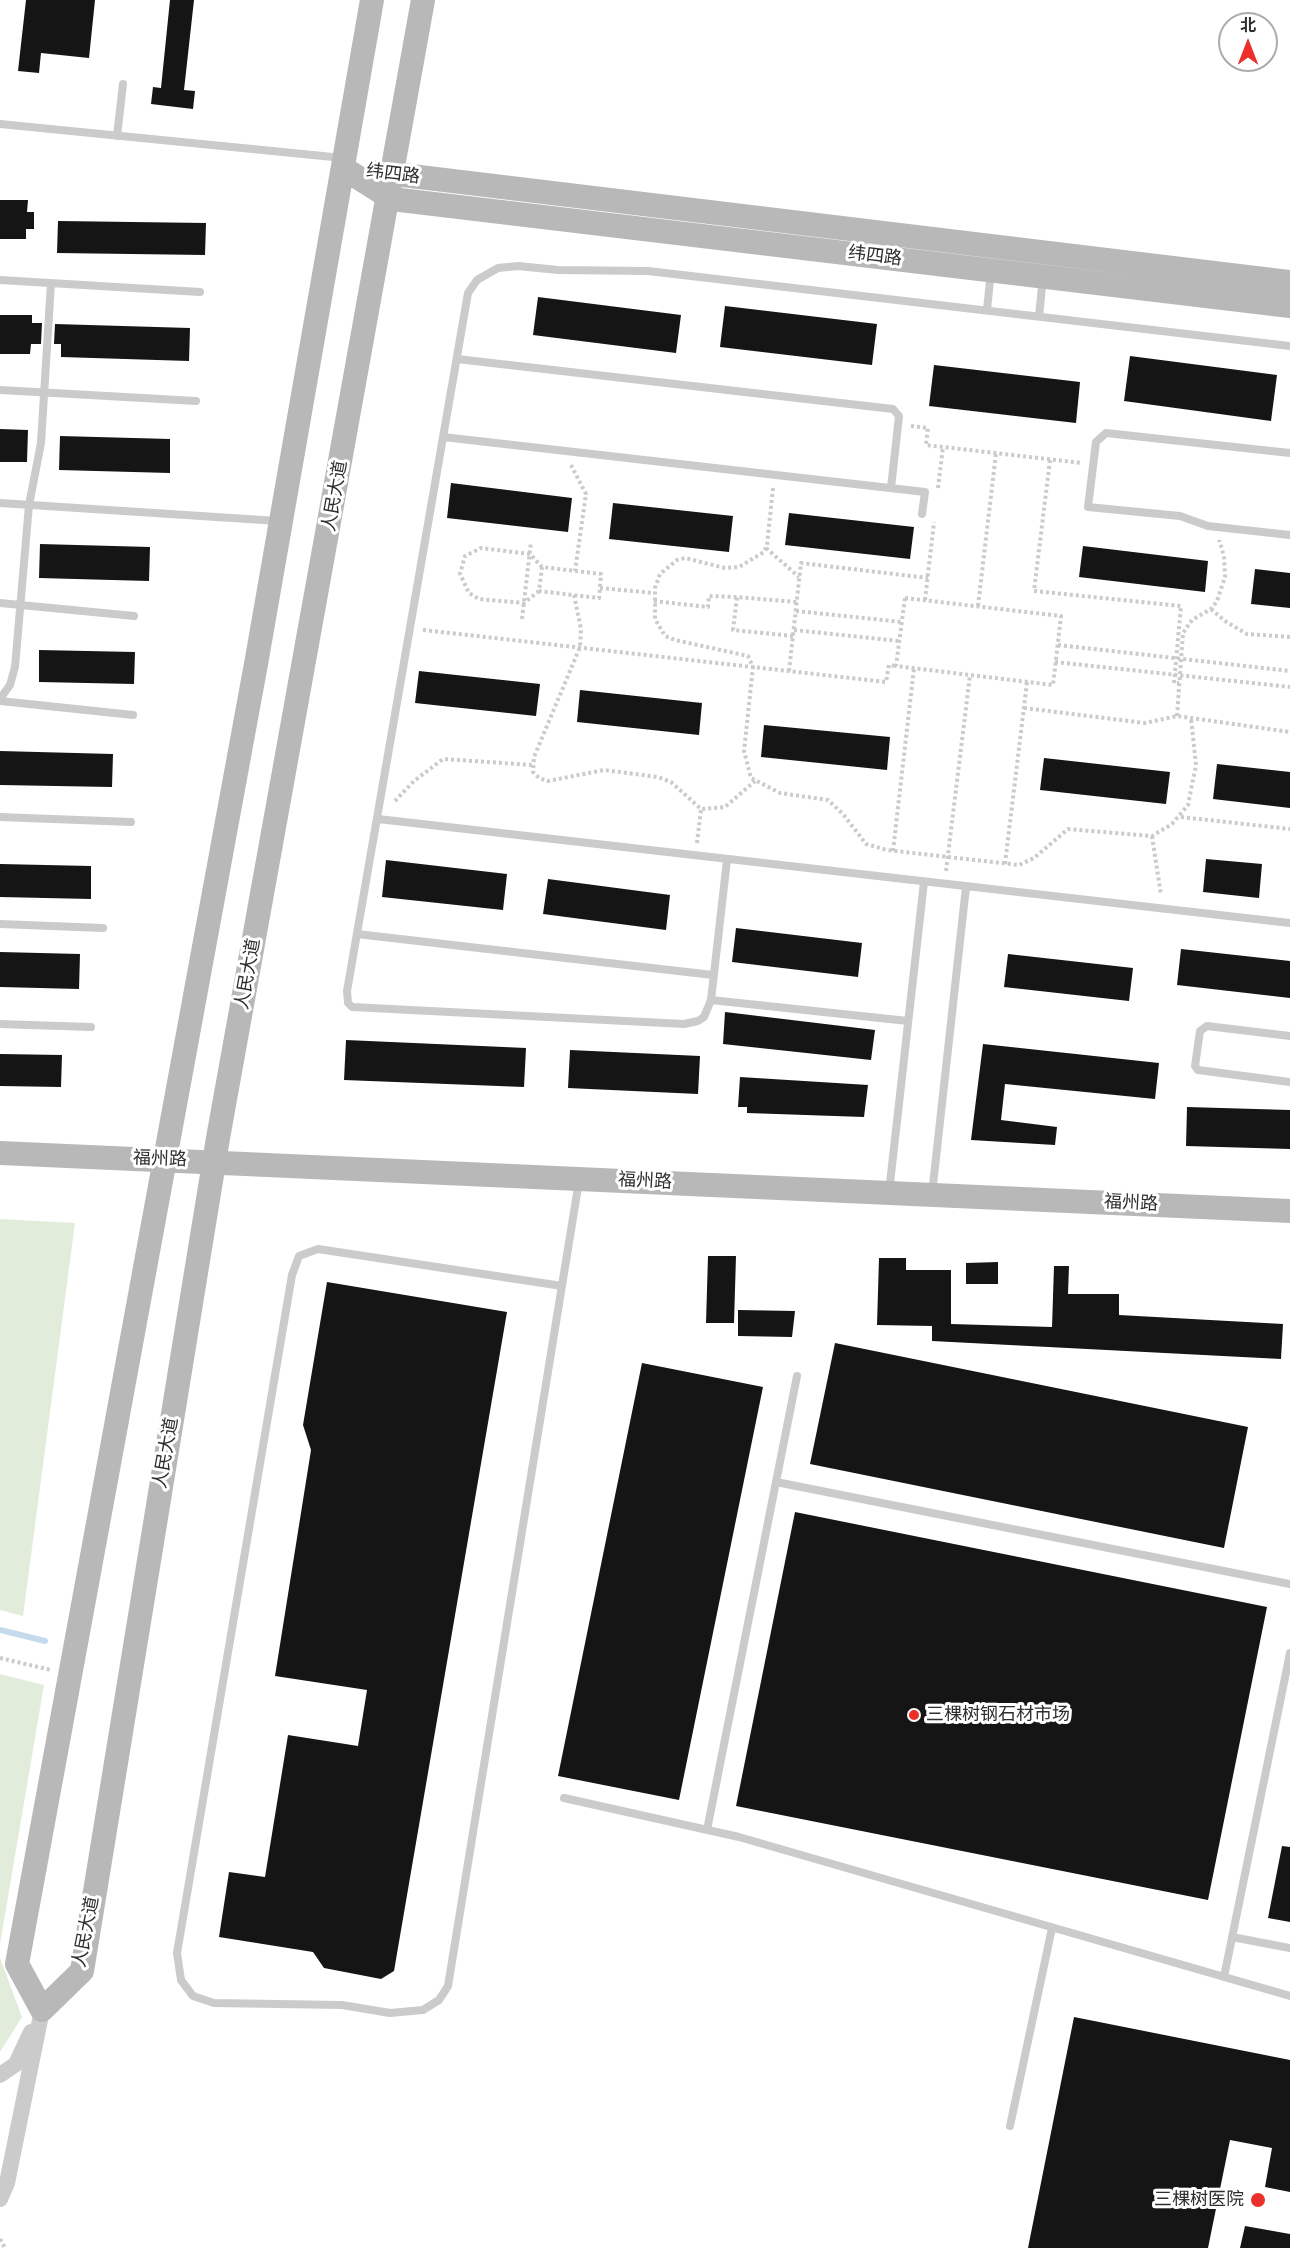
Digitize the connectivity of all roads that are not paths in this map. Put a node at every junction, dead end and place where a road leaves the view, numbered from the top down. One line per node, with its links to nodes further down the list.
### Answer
1 (372, 0): 6 (street)
2 (423, 0): 7 (street, 人民大道)
3 (123, 84): 5 (lane)
4 (0, 124): 5 (lane)
5 (117, 136): 6 (lane)
6 (344, 163): 7 (street, 纬四路); 28 (street)
7 (391, 186): 8 (street, 纬四路); 54 (street, 人民大道)
8 (993, 258): 9 (street, 纬四路); 15 (lane)
9 (1044, 264): 11 (street, 纬四路); 14 (street, 纬四路); 16 (lane)
10 (0, 280): 12 (lane)
11 (1290, 282)
12 (51, 283): 13 (lane); 20 (lane)
13 (200, 292)
14 (1290, 306)
15 (987, 310): 16 (lane); 18 (lane)
16 (1039, 316): 17 (lane)
17 (1290, 346)
18 (456, 359): 22 (lane); 24 (lane)
19 (0, 390): 20 (lane)
20 (44, 393): 21 (lane); 26 (lane)
21 (196, 401)
22 (443, 437): 24 (lane); 36 (lane)
23 (1290, 453): 29 (lane)
24 (891, 488): 27 (lane)
25 (0, 503): 26 (lane)
26 (29, 505): 28 (lane); 31 (lane)
27 (922, 514)
28 (281, 521): 53 (street)
29 (1290, 535)
30 (0, 603): 31 (lane)
31 (21, 605): 32 (lane); 33 (lane)
32 (134, 616)
33 (0, 700): 34 (lane)
34 (133, 715)
35 (0, 817): 37 (lane)
36 (378, 819): 38 (lane); 44 (lane)
37 (131, 822)
38 (727, 860): 39 (lane); 45 (lane)
39 (924, 882): 40 (lane); 47 (lane)
40 (966, 887): 41 (lane); 57 (lane)
41 (1290, 923)
42 (0, 924): 43 (lane)
43 (103, 928)
44 (357, 934): 45 (lane); 46 (lane)
45 (713, 975): 46 (lane)
46 (711, 1000): 47 (lane)
47 (908, 1021): 56 (lane)
48 (0, 1024): 49 (lane)
49 (91, 1028)
50 (1290, 1036): 51 (lane)
51 (1290, 1082)
52 (0, 1153): 53 (street, 福州路)
53 (164, 1158): 54 (street, 福州路); 71 (street)
54 (215, 1161): 55 (street, 福州路); 71 (street, 人民大道)
55 (580, 1178): 56 (street, 福州路); 59 (lane)
56 (889, 1192): 57 (street, 福州路)
57 (932, 1194): 58 (street, 福州路)
58 (1290, 1211)
59 (562, 1286): 59 (lane)
60 (797, 1376): 61 (lane)
61 (776, 1482): 62 (lane); 65 (lane)
62 (1290, 1584)
63 (1290, 1656): 67 (lane)
64 (564, 1798): 65 (lane)
65 (707, 1830): 66 (lane)
66 (1052, 1928): 69 (lane); 73 (lane)
67 (1232, 1936): 68 (lane); 69 (lane)
68 (1290, 1948)
69 (1224, 1977): 70 (lane)
70 (1290, 1996)
71 (42, 2010): 72 (street); 74 (street)
72 (0, 2075)
73 (1010, 2126)
74 (0, 2199)

